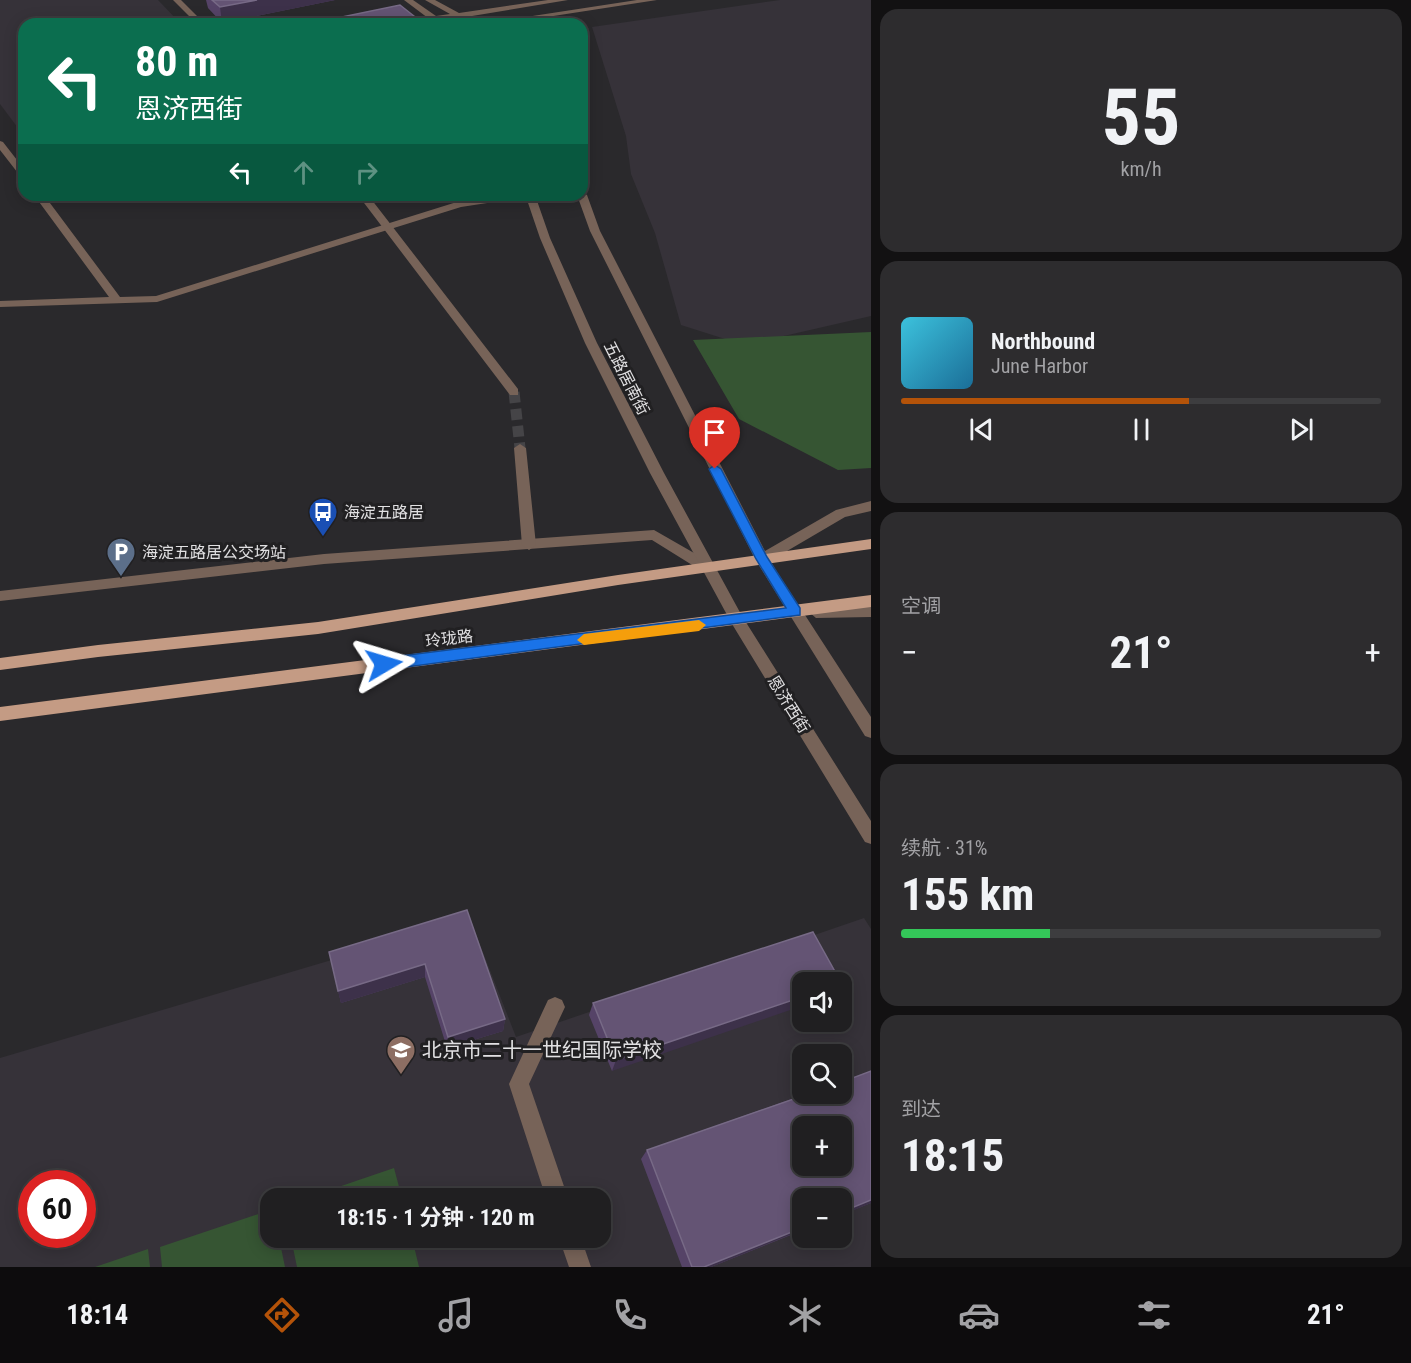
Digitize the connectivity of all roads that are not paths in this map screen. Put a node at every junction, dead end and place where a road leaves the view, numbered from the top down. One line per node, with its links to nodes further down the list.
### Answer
1 (177, 0): 7 (street)
2 (408, 0): 8 (street)
3 (429, 0): 6 (street)
4 (564, 0): 6 (street)
5 (653, 0): 11 (street)
6 (456, 15): 9 (street); 10 (street)
7 (195, 18)
8 (432, 18)
9 (448, 18)
10 (462, 18)
11 (526, 18)
12 (0, 144): 13 (street)
13 (18, 167)
14 (43, 201): 20 (street)
15 (368, 201): 19 (street)
16 (481, 201): 19 (street)
17 (532, 201): 28 (street, 五路居南街)
18 (584, 201): 27 (street)
19 (387, 226): 20 (street); 22 (street)
20 (116, 299): 21 (street)
21 (0, 304)
22 (514, 392)
23 (520, 448): 26 (street)
24 (871, 506): 27 (street, 玲珑路)
25 (871, 544): 27 (main road, 玲珑路)
26 (529, 545): 28 (street); 29 (street)
27 (762, 559): 28 (main road, 玲珑路); 32 (street)
28 (710, 568): 33 (street, 恩济西街); 34 (main road, 玲珑路)
29 (0, 596)
30 (871, 601): 32 (main road, 玲珑路)
31 (871, 611): 32 (street, 玲珑路)
32 (795, 612): 33 (main road, 玲珑路); 36 (street)
33 (737, 620): 35 (main road, 玲珑路); 37 (street, 恩济西街)
34 (0, 664)
35 (0, 714)
36 (871, 731)
37 (871, 836)
38 (555, 1007): 39 (street)
39 (554, 1188)
40 (573, 1248): 41 (street)
41 (580, 1267)

